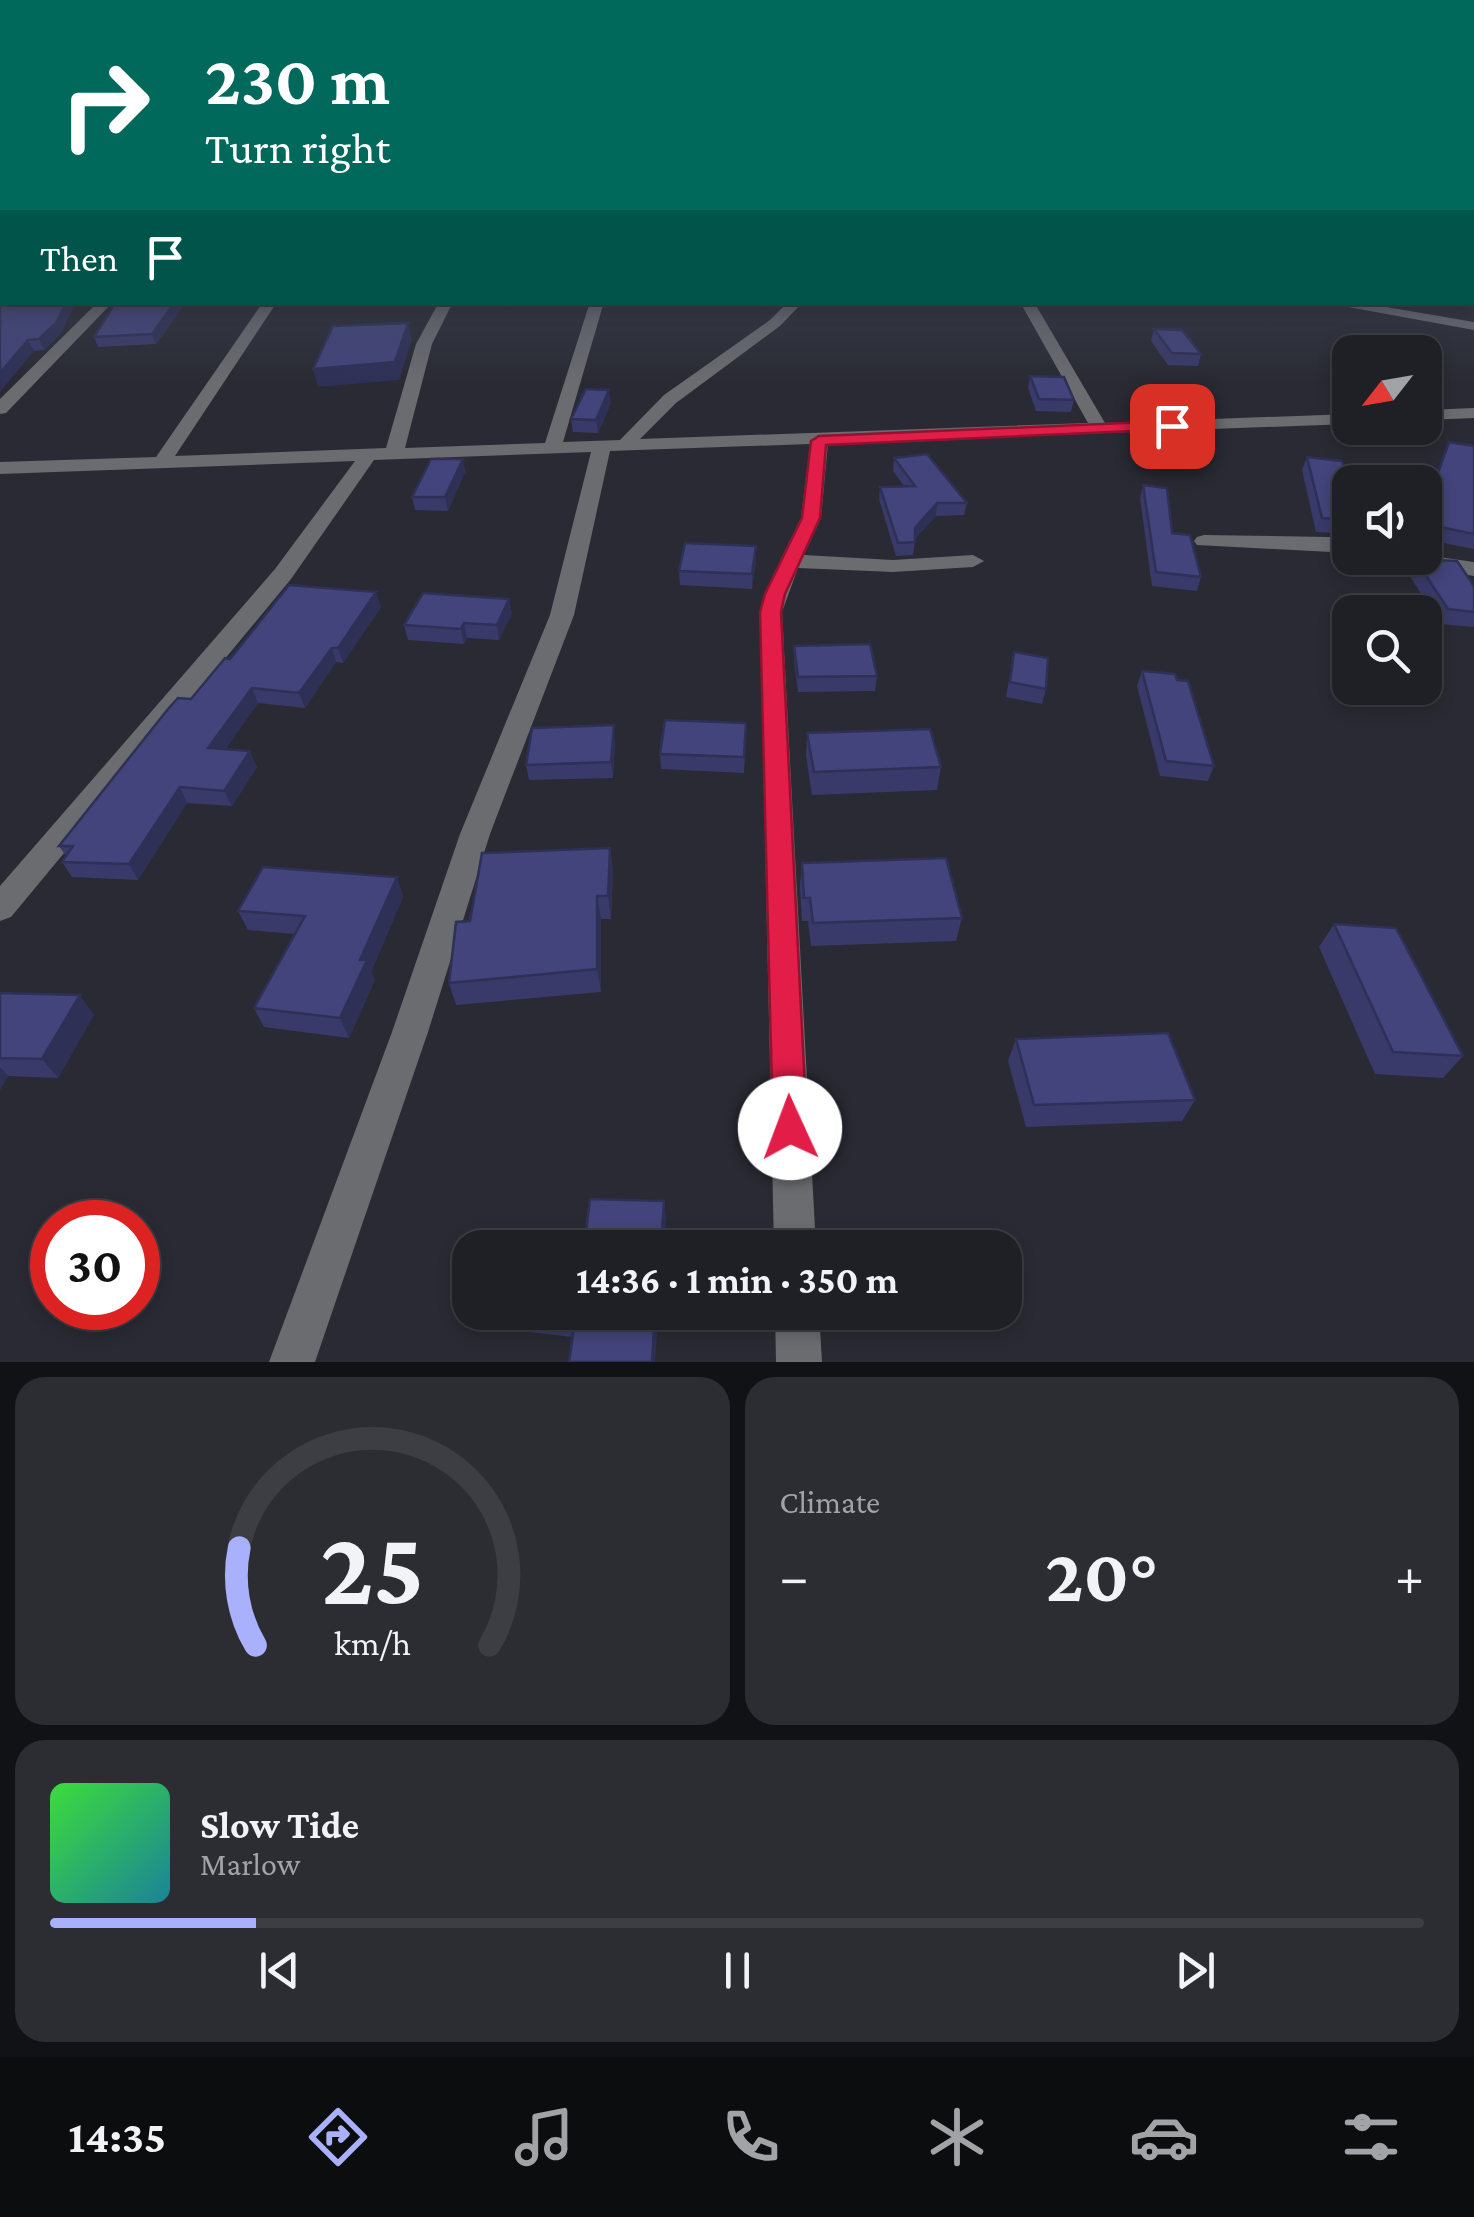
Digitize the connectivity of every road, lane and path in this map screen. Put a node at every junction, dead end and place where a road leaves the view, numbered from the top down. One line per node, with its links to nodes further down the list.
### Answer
1 (103, 305): 9 (street)
2 (268, 305): 18 (street)
3 (444, 305): 17 (street)
4 (596, 305): 16 (street)
5 (793, 305): 15 (street)
6 (1028, 305): 13 (street)
7 (1346, 305): 8 (street)
8 (1474, 326)
9 (0, 409)
10 (1474, 414): 11 (street)
11 (1442, 415)
12 (1332, 420): 13 (street)
13 (1100, 429): 14 (street)
14 (819, 441): 15 (street); 22 (street)
15 (614, 445): 16 (street); 29 (street)
16 (552, 448): 17 (street)
17 (381, 454): 18 (street); 26 (street)
18 (162, 462): 19 (street)
19 (0, 468)
20 (1204, 541): 21 (street)
21 (1332, 544)
22 (790, 562): 23 (street); 27 (street)
23 (972, 562)
24 (1442, 564): 25 (street)
25 (1474, 569)
26 (1, 907)
27 (793, 1230)
28 (798, 1330): 30 (street)
29 (292, 1362)
30 (799, 1362)

